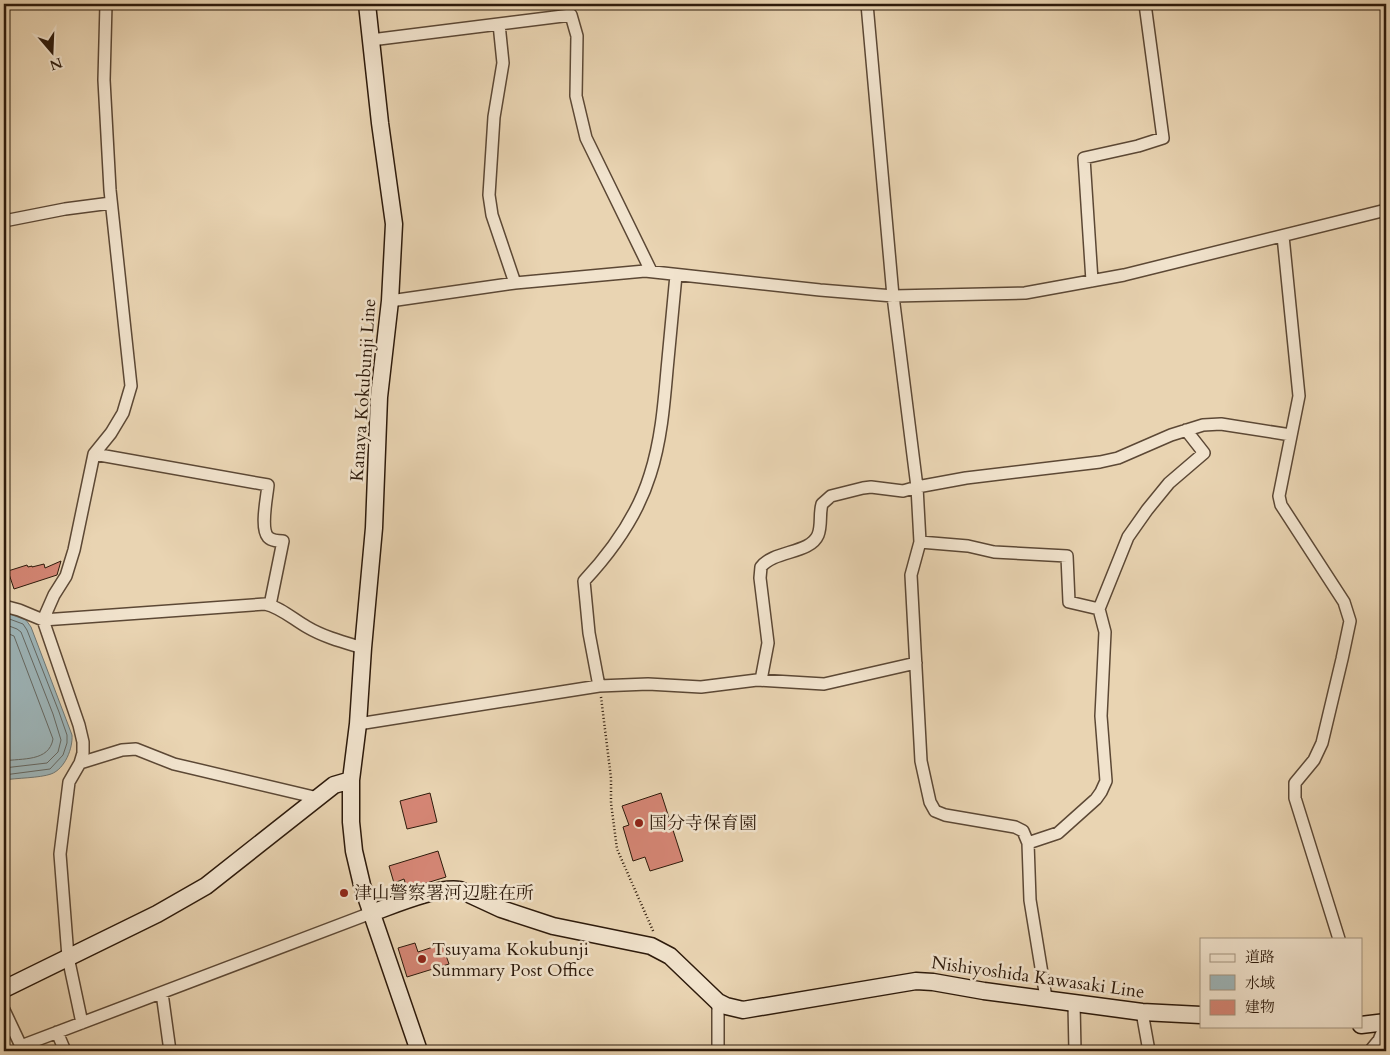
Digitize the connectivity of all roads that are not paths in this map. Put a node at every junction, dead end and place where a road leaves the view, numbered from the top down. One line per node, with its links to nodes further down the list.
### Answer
1 (106, 4): 7 (street)
2 (367, 4): 6 (main road, Kanaya Kokubunji Line)
3 (867, 4): 15 (street)
4 (1145, 4): 13 (street)
5 (498, 24): 6 (street); 11 (street); 14 (street)
6 (371, 40): 16 (main road, Kanaya Kokubunji Line)
7 (111, 203): 9 (street); 19 (street)
8 (1386, 210): 10 (street)
9 (4, 221)
10 (1283, 236): 13 (street); 18 (street)
11 (651, 272): 12 (street); 14 (street)
12 (676, 275): 15 (street); 29 (street)
13 (1092, 282): 15 (street)
14 (515, 283): 16 (street)
15 (893, 296): 20 (street)
16 (390, 301): 26 (main road, Kanaya Kokubunji Line)
17 (1186, 430): 18 (street); 20 (street); 24 (street)
18 (1292, 435): 36 (street)
19 (94, 454): 22 (street); 25 (street)
20 (917, 487): 21 (street); 28 (street)
21 (920, 542): 24 (street); 27 (street)
22 (270, 605): 25 (street); 26 (street)
23 (4, 606): 25 (street)
24 (1099, 608): 34 (street)
25 (43, 620): 31 (street)
26 (363, 648): 30 (main road, Kanaya Kokubunji Line)
27 (916, 663): 28 (street); 34 (street)
28 (761, 680): 29 (street)
29 (599, 686): 30 (street)
30 (358, 724): 32 (main road, Kanaya Kokubunji Line)
31 (80, 763): 33 (street); 37 (street)
32 (351, 780): 33 (main road); 35 (main road)
33 (318, 798): 37 (main road)
34 (1028, 843): 40 (street)
35 (371, 913): 39 (street); 41 (main road, Nishiyoshida Kawasaki Line); 52 (main road)
36 (1339, 938)
37 (68, 957): 38 (main road); 46 (street)
38 (4, 988)
39 (162, 993): 46 (street); 51 (street)
40 (1046, 998): 41 (main road, Nishiyoshida Kawasaki Line); 42 (main road, Nishiyoshida Kawasaki Line)
41 (718, 1002): 53 (street)
42 (1074, 1004): 44 (main road, Nishiyoshida Kawasaki Line); 54 (street)
43 (4, 1010): 49 (street)
44 (1142, 1012): 45 (main road, Nishiyoshida Kawasaki Line); 55 (street)
45 (1200, 1016)
46 (82, 1022): 49 (street)
47 (1386, 1023): 48 (main road); 56 (street)
48 (1362, 1025)
49 (57, 1032): 50 (street)
50 (65, 1051)
51 (170, 1051)
52 (419, 1051)
53 (718, 1051)
54 (1075, 1051)
55 (1149, 1051)
56 (1370, 1051)

